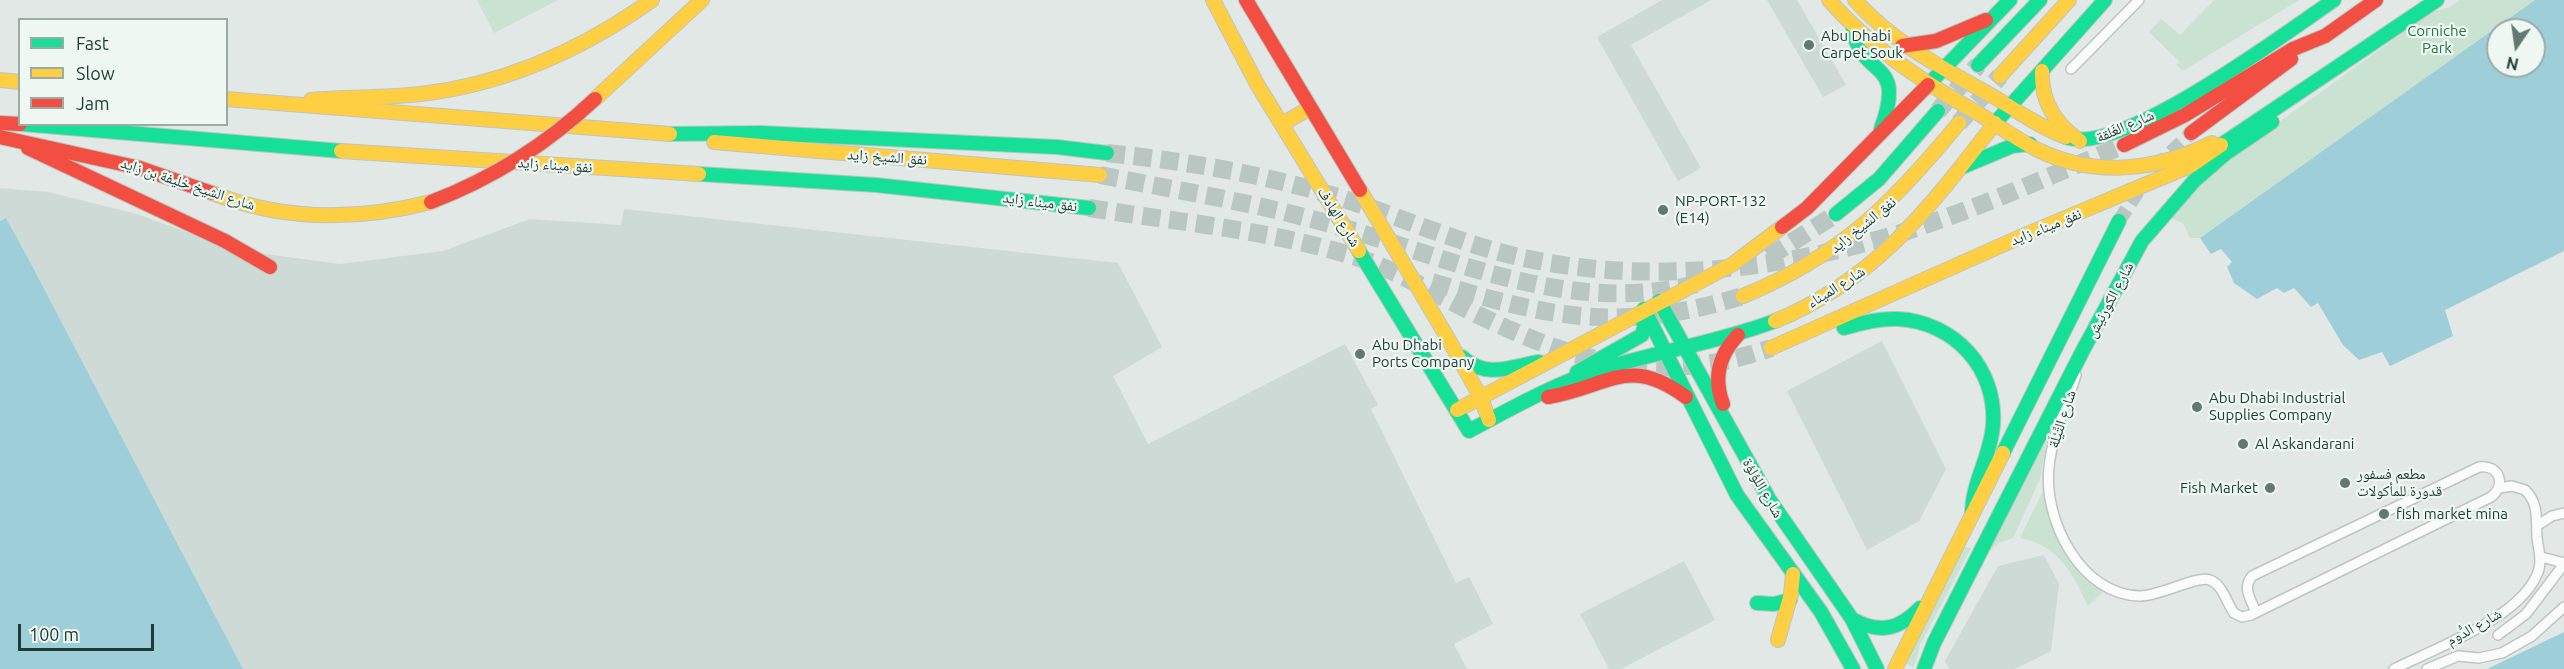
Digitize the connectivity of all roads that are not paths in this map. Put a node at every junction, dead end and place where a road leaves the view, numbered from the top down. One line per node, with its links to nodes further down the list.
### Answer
1 (652, 0): 30 (main road)
2 (702, 0): 42 (main road, شارع الشيخ خليفة بن زايد, bridge)
3 (1213, 0): 37 (main road, شارع الهادف)
4 (1246, 0): 31 (main road, شارع الهادف)
5 (1829, 0): 17 (main road, شارع الغَلقة)
6 (1855, 0): 19 (main road, شارع الغَلقة)
7 (2010, 0): 15 (main road)
8 (2040, 0): 20 (main road)
9 (2069, 0): 24 (main road)
10 (2105, 0): 23 (main road, شارع الميناء)
11 (2139, 0): 22 (street)
12 (2334, 0): 43 (main road, شارع الغَلقة)
13 (2376, 0): 18 (main road)
14 (2437, 0): 16 (main road, شارع الكورنيش)
15 (1998, 12): 19 (main road); 21 (main road)
16 (2407, 20): 28 (main road, شارع الكورنيش); 61 (main road, شارع الكورنيش)
17 (1853, 30): 27 (main road, شارع الغَلقة); 44 (main road)
18 (2325, 36): 40 (main road); 46 (main road)
19 (1902, 46): 21 (main road, شارع الغَلقة)
20 (1978, 64)
21 (1937, 67): 27 (main road); 32 (main road, شارع الغَلقة)
22 (2071, 69)
23 (2042, 71): 32 (main road, شارع الميناء); 43 (main road)
24 (2000, 76)
25 (0, 81): 26 (main road)
26 (18, 82)
27 (1923, 82): 39 (main road, شارع الغَلقة); 44 (main road)
28 (2309, 85): 45 (main road, شارع الغَلقة); 74 (main road, نفق ميناء زايد)
29 (228, 99): 30 (main road)
30 (292, 104): 41 (main road)
31 (1310, 108): 37 (main road); 59 (main road, شارع الهادف)
32 (2014, 108): 39 (main road, شارع الميناء); 43 (main road, شارع الغَلقة)
33 (1938, 111): 51 (main road, نفق الشيخ زايد)
34 (0, 123): 36 (main road, نفق ميناء زايد)
35 (1959, 123): 54 (main road, نفق الشيخ زايد)
36 (18, 124)
37 (1282, 124): 68 (main road, شارع الهادف)
38 (44, 126): 50 (main road, نفق ميناء زايد)
39 (2001, 126): 45 (main road, شارع الغَلقة); 48 (main road, شارع الميناء)
40 (2191, 133)
41 (674, 134): 47 (main road); 49 (main road, نفق الشيخ زايد)
42 (2, 137): 53 (main road)
43 (2080, 141)
44 (1875, 142): 55 (main road)
45 (2030, 144): 48 (main road)
46 (2124, 144)
47 (1107, 153)
48 (1959, 168): 58 (main road, شارع الميناء)
49 (1100, 175)
50 (1089, 208)
51 (1836, 214)
52 (2119, 221): 74 (main road, شارع الكورنيش)
53 (270, 267)
54 (1743, 296)
55 (1659, 301): 56 (main road); 60 (main road, شارع اللؤلؤة)
56 (1644, 309): 57 (main road); 62 (main road, شارع اللؤلؤة)
57 (1630, 316): 63 (main road); 64 (main road)
58 (1739, 334): 60 (main road, شارع الميناء); 71 (main road)
59 (1450, 342): 63 (main road); 65 (main road, شارع الهادف)
60 (1684, 350): 62 (main road, شارع الميناء); 71 (main road, شارع اللؤلؤة)
61 (2082, 352): 83 (street, شارع التِّيْلَة); 90 (main road, شارع الكورنيش)
62 (1668, 354): 64 (main road, شارع الميناء); 67 (main road, شارع اللؤلؤة)
63 (1547, 362): 65 (main road)
64 (1559, 387): 66 (main road, شارع الميناء)
65 (1481, 398): 68 (main road); 69 (main road, شارع الهادف)
66 (1537, 398): 67 (main road); 69 (main road, شارع الميناء)
67 (1691, 401): 78 (main road, شارع اللؤلؤة)
68 (1457, 410): 70 (main road, شارع الهادف)
69 (1489, 420): 70 (main road, شارع الميناء)
70 (1469, 431)
71 (1731, 431): 84 (main road, شارع اللؤلؤة)
72 (2499, 488): 75 (street, شارع الدُّوم); 83 (street); 83 (street)
73 (2564, 513): 75 (street)
74 (1972, 514): 79 (main road, شارع الكورنيش)
75 (2538, 525): 76 (street, شارع الدُّوم)
76 (2541, 557): 77 (street); 91 (street, شارع الدُّوم)
77 (2564, 563): 85 (street, شارع الدُّوم)
78 (1793, 574): 80 (main road); 87 (main road, شارع اللؤلؤة)
79 (1931, 595): 84 (main road); 89 (main road, شارع الكورنيش)
80 (1790, 600): 81 (main road); 86 (main road)
81 (1758, 603)
82 (2564, 607): 92 (street, شارع الدُّوم)
83 (2256, 612)
84 (1852, 619): 88 (main road, شارع اللؤلؤة)
85 (2498, 635)
86 (1778, 640)
87 (1854, 669)
88 (1877, 669)
89 (1895, 669)
90 (1924, 669)
91 (2394, 669)
92 (2427, 669)

